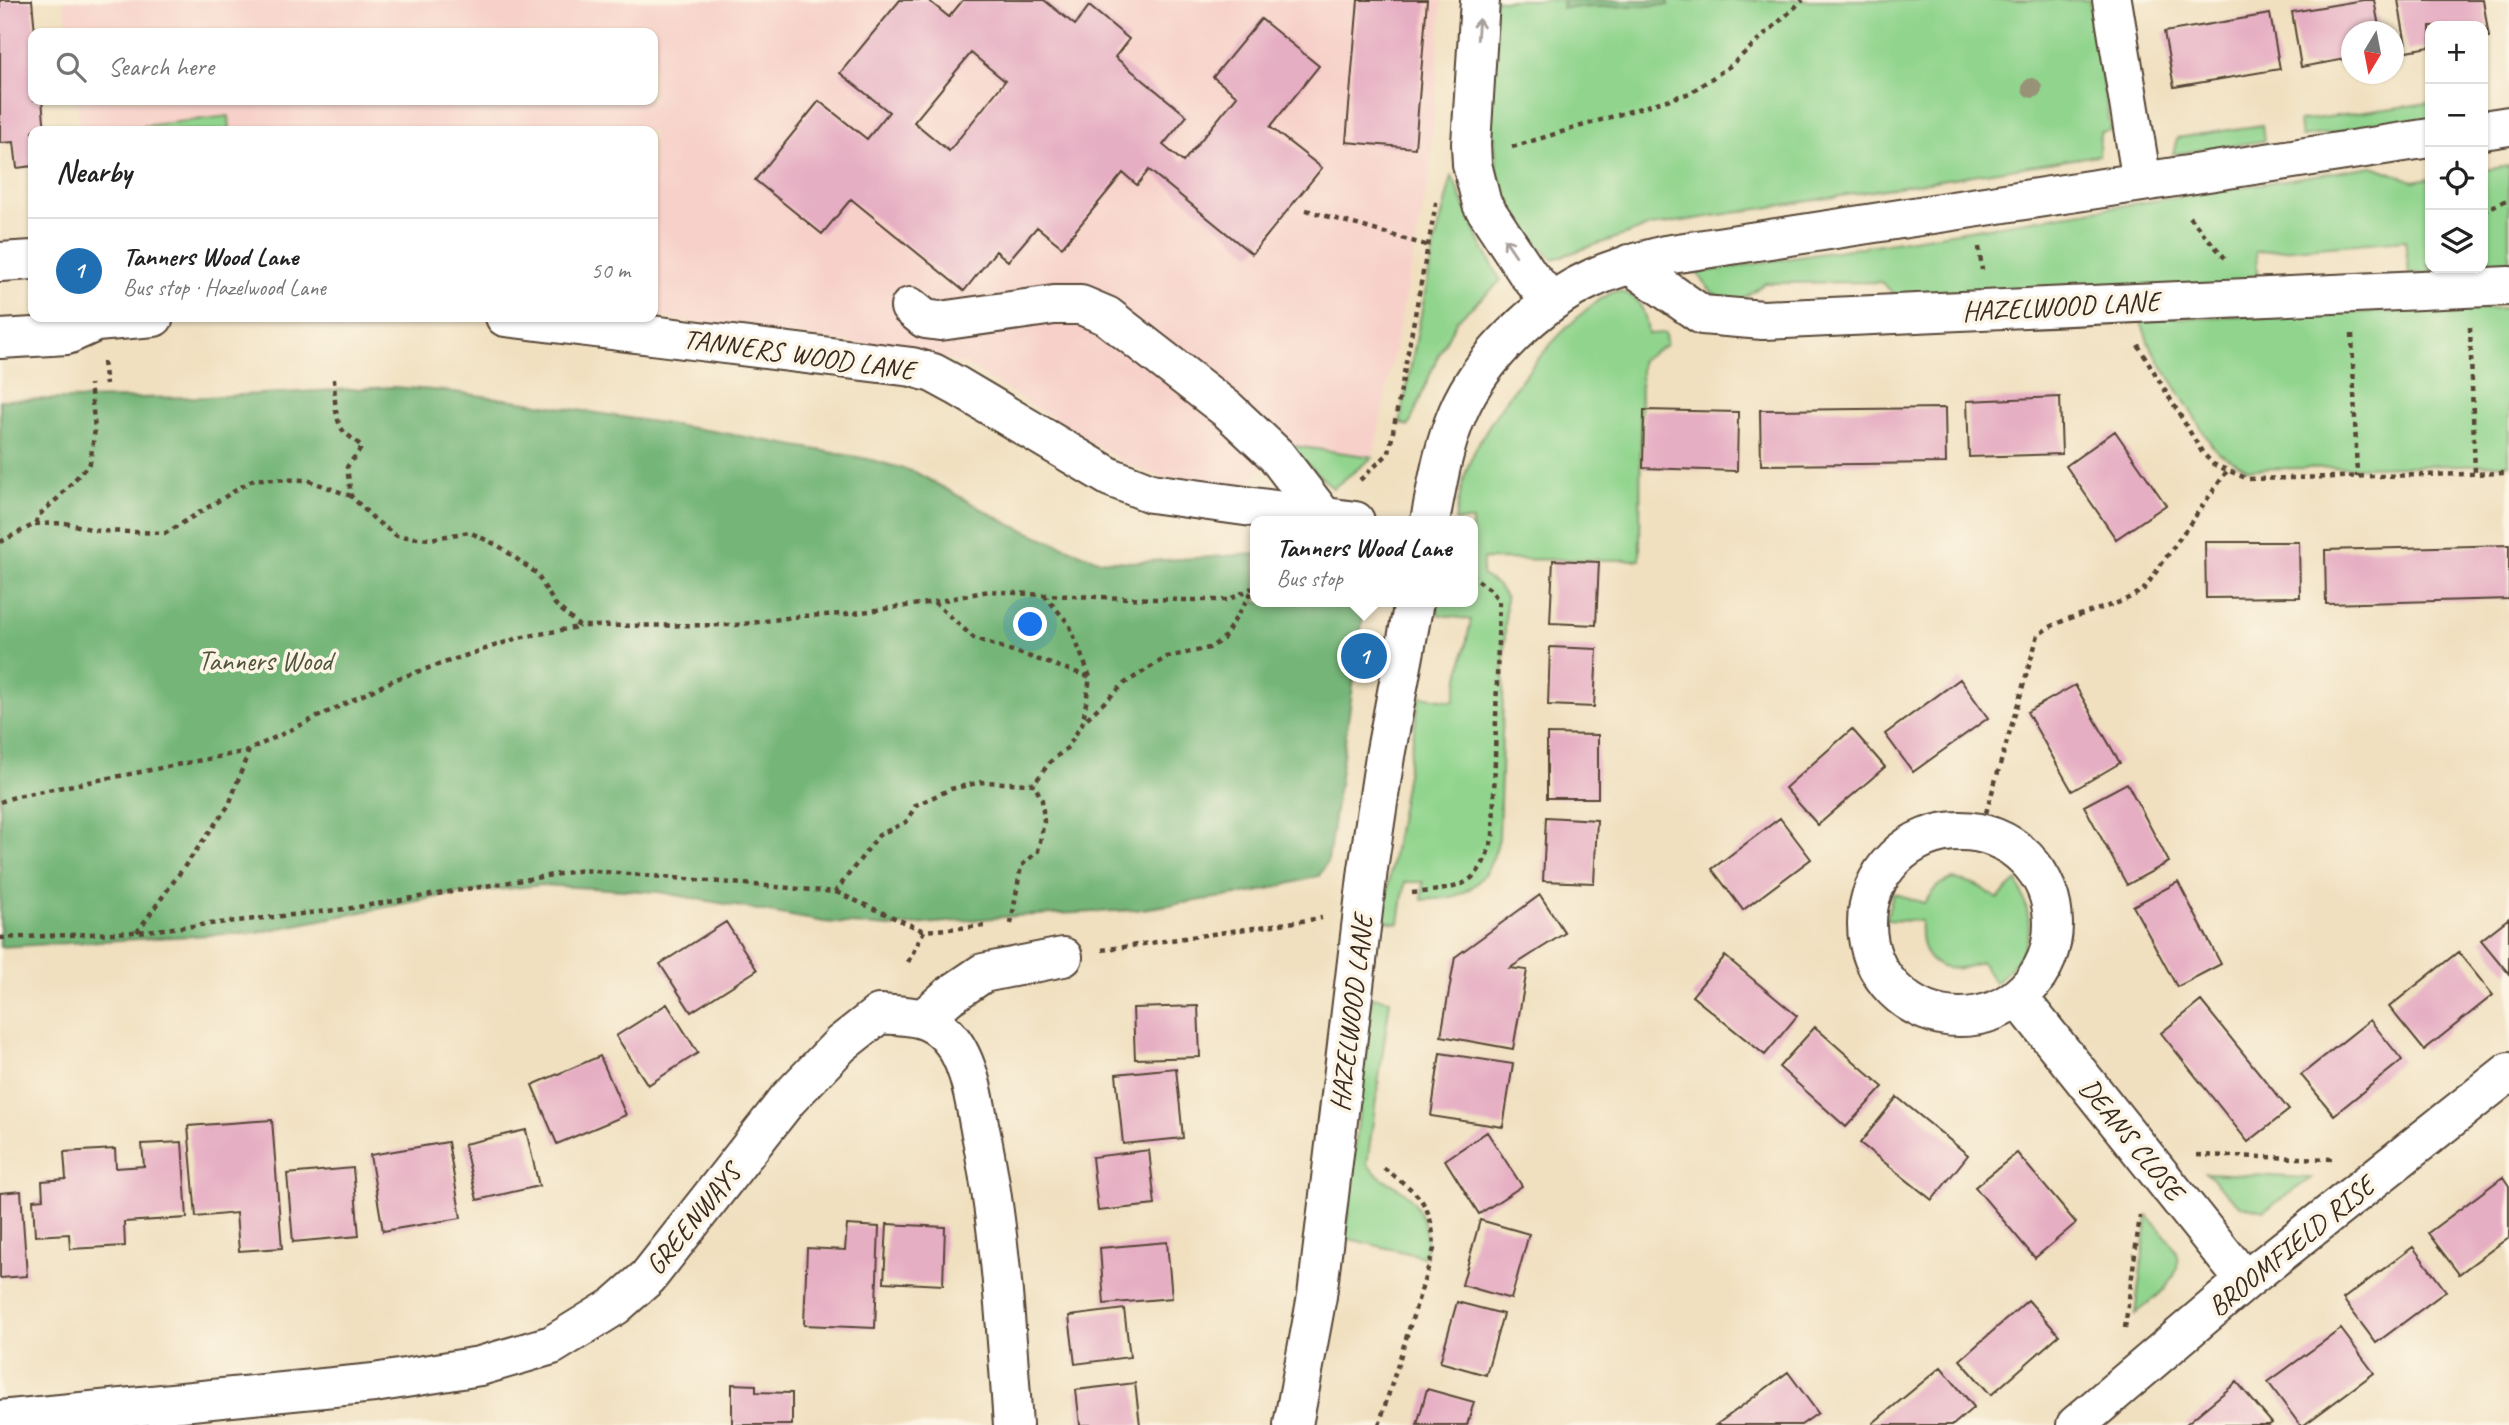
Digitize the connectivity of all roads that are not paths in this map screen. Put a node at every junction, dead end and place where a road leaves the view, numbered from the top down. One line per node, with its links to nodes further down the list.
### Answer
1 (1480, 0): 11 (street, one-way to 1)
2 (2112, 0): 6 (street)
3 (2509, 125): 4 (street)
4 (2488, 129)
5 (2425, 139): 6 (street)
6 (2142, 182): 9 (street)
7 (28, 261): 8 (street)
8 (0, 262)
9 (1629, 264): 10 (street, HAZELWOOD LANE); 11 (street)
10 (2509, 286)
11 (1551, 301): 18 (street)
12 (910, 307): 17 (street)
13 (96, 322): 15 (street)
14 (546, 322): 16 (street, TANNERS WOOD LANE)
15 (0, 339)
16 (1324, 516)
17 (1337, 516)
18 (1431, 516)
19 (1413, 607): 27 (street, HAZELWOOD LANE)
20 (1078, 954): 22 (street)
21 (2018, 997): 21 (street); 24 (street, DEANS CLOSE)
22 (924, 1018): 25 (street, GREENWAYS); 26 (street)
23 (2509, 1072): 24 (street, BROOMFIELD RISE)
24 (2245, 1281): 28 (street, BROOMFIELD RISE)
25 (0, 1420)
26 (1013, 1425)
27 (1293, 1425)
28 (2076, 1425)

